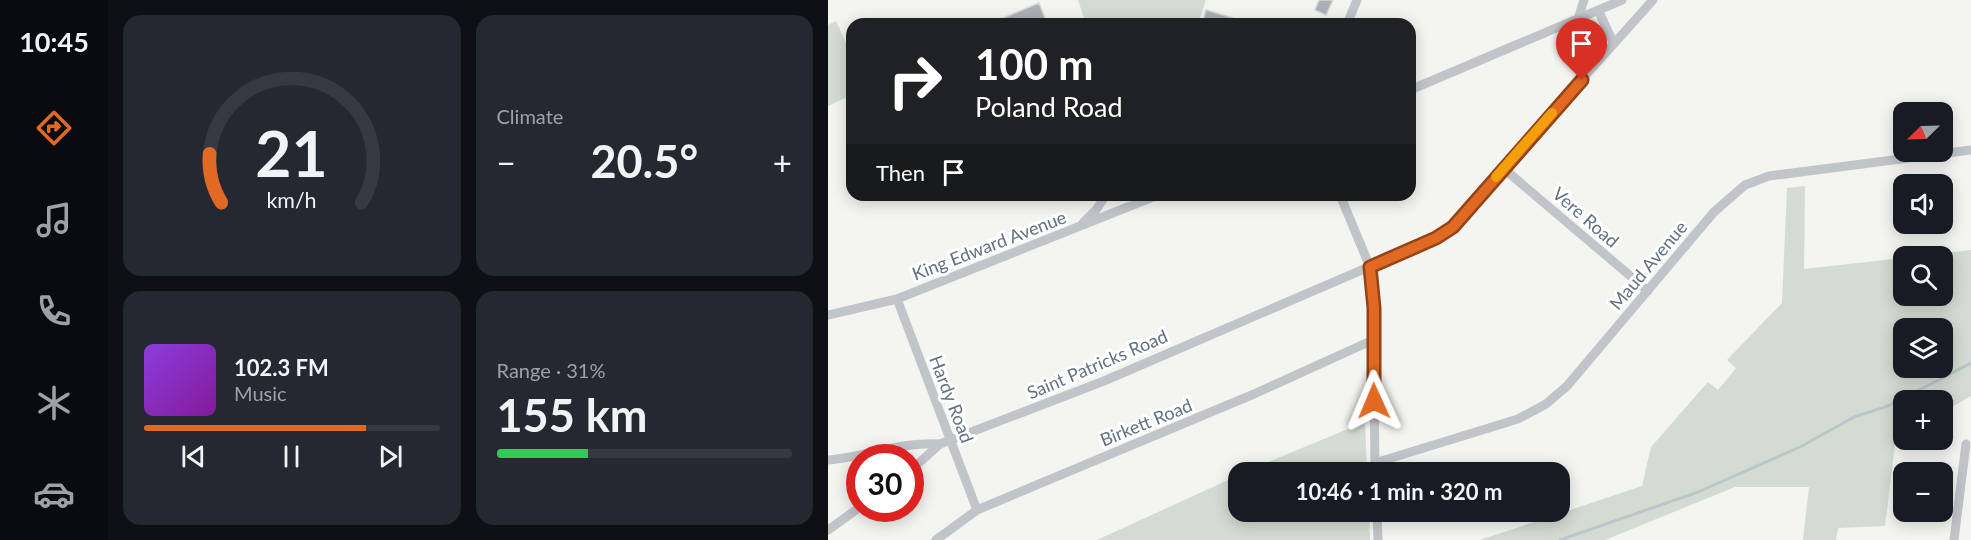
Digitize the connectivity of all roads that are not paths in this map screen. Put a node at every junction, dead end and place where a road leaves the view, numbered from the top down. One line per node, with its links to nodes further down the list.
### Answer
1 (1357, 0): 6 (street)
2 (1584, 0): 7 (street)
3 (1622, 0): 5 (street)
4 (1653, 0): 8 (street, Saint Patricks Road)
5 (1598, 10): 7 (street); 8 (street)
6 (1350, 18)
7 (1578, 19): 9 (street)
8 (1614, 44): 11 (street, Saint Patricks Road)
9 (1416, 87)
10 (1971, 150): 17 (street, Maud Avenue)
11 (1503, 168): 16 (street, Saint Patricks Road); 17 (street, Vere Road)
12 (1102, 201): 15 (street)
13 (1144, 201): 15 (street, King Edward Avenue)
14 (1342, 201): 16 (street)
15 (1076, 229): 18 (street, King Edward Avenue)
16 (1370, 267): 20 (street); 21 (street, Saint Patricks Road)
17 (1648, 291): 29 (street, Maud Avenue)
18 (897, 299): 19 (street, King Edward Avenue); 21 (street, Hardy Road)
19 (828, 315)
20 (1373, 340): 28 (street); 30 (street, Birkett Road)
21 (950, 439): 22 (street, Saint Patricks Road); 30 (street, Hardy Road)
22 (940, 444): 24 (street, Saint Patricks Road); 26 (street)
23 (1966, 444): 36 (street)
24 (924, 445)
25 (846, 458): 27 (street, Saint Patricks Road)
26 (924, 458)
27 (828, 460)
28 (1375, 462)
29 (1392, 462)
30 (977, 510): 34 (street, Birkett Road)
31 (846, 517): 33 (street)
32 (1377, 522): 35 (street)
33 (828, 530)
34 (936, 540)
35 (1378, 540)
36 (1953, 540)

